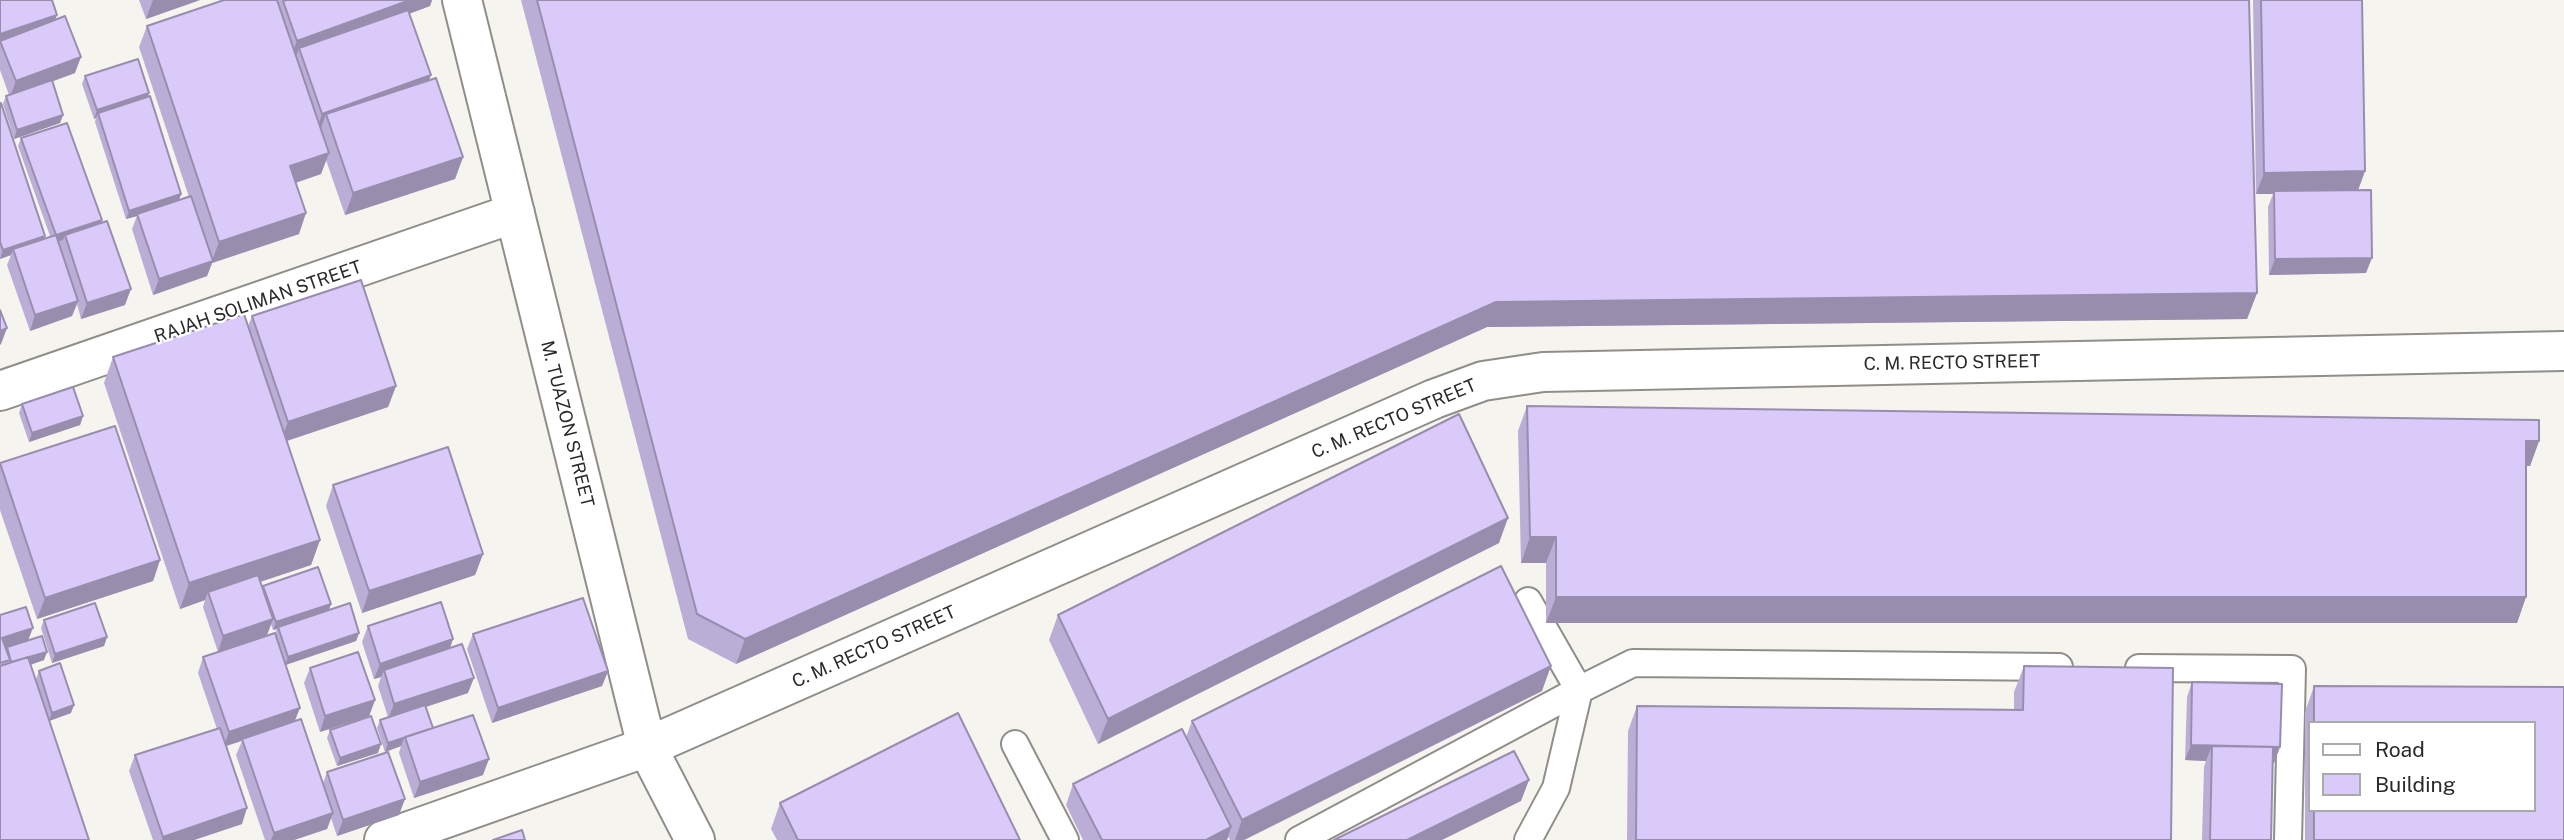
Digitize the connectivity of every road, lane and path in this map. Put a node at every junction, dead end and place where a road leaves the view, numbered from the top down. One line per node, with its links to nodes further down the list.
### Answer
1 (462, 0): 2 (street, M. TUAZON STREET)
2 (515, 213): 4 (street, RAJAH SOLIMAN STREET); 10 (street, M. TUAZON STREET)
3 (2564, 351): 10 (street, C. M. RECTO STREET)
4 (0, 391)
5 (1528, 601): 8 (lane)
6 (2086, 667): 8 (lane)
7 (2114, 668): 16 (lane)
8 (1579, 690): 14 (lane); 15 (lane)
9 (1015, 744): 13 (lane)
10 (647, 747): 11 (street, C. M. RECTO STREET); 12 (street, M. TUAZON STREET)
11 (384, 840)
12 (695, 840)
13 (1065, 840)
14 (1299, 840)
15 (1528, 840)
16 (2288, 840)

